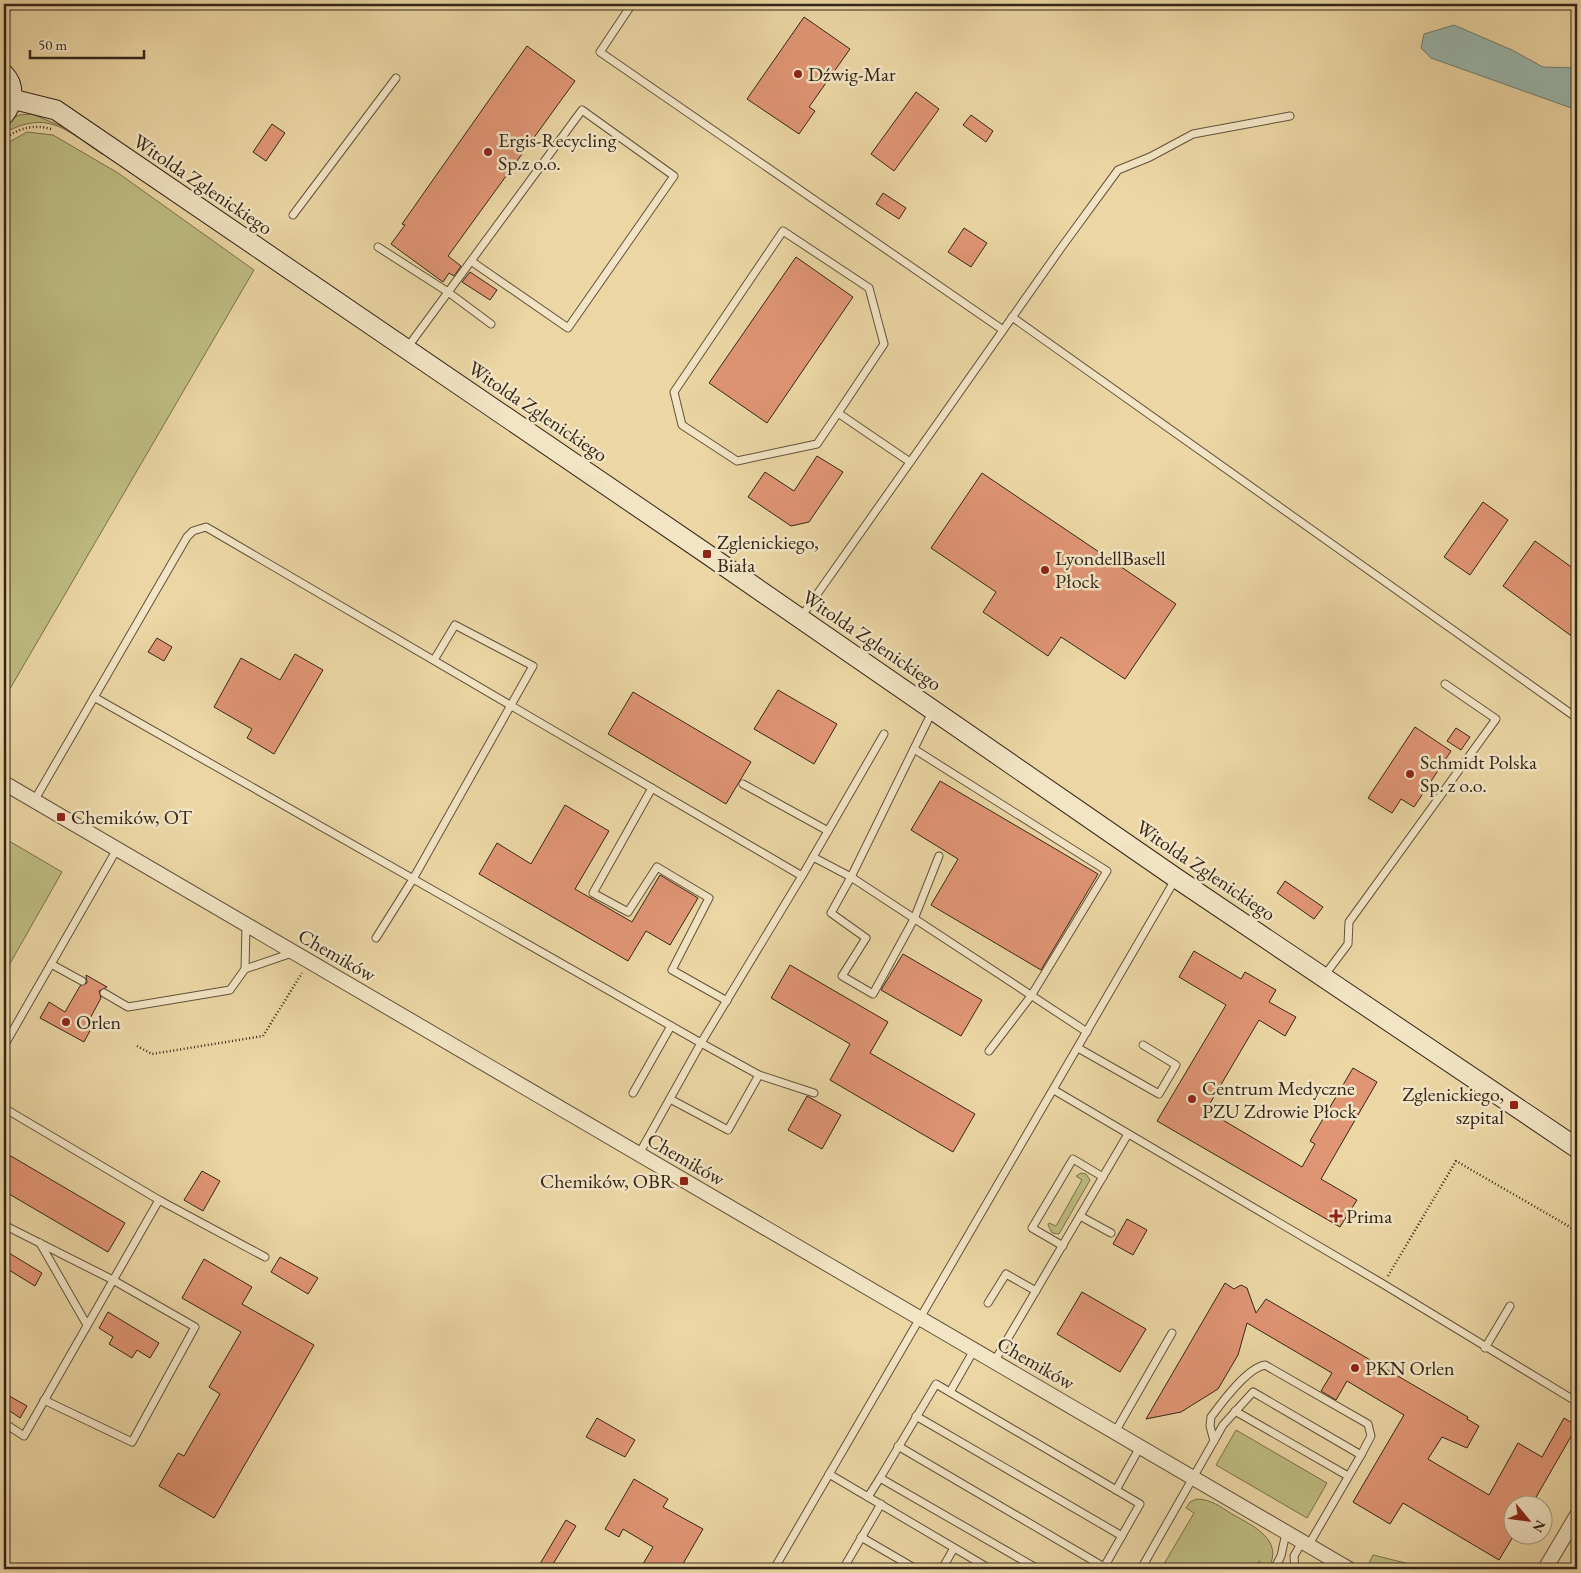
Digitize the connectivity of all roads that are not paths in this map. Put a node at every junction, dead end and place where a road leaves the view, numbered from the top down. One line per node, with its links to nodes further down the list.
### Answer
1 (632, 4): 12 (lane)
2 (4, 74): 4 (street)
3 (396, 78): 6 (lane)
4 (8, 107): 13 (street, Witolda Zglenickiego)
5 (1290, 116): 10 (lane)
6 (293, 215)
7 (378, 247): 9 (lane)
8 (471, 261): 8 (lane); 9 (lane)
9 (448, 292): 11 (lane); 13 (lane)
10 (1012, 317): 12 (lane); 22 (lane)
11 (491, 324)
12 (1003, 330): 15 (lane)
13 (407, 349): 16 (street, Witolda Zglenickiego)
14 (838, 413): 14 (lane); 15 (lane)
15 (910, 462): 16 (lane)
16 (800, 618): 21 (street, Witolda Zglenickiego)
17 (434, 660): 19 (lane); 20 (lane); 20 (lane)
18 (1445, 684): 43 (lane)
19 (94, 697): 28 (lane); 36 (lane)
20 (510, 704): 27 (lane); 36 (lane)
21 (933, 709): 24 (lane); 35 (street, Witolda Zglenickiego)
22 (1577, 718)
23 (884, 734): 29 (lane)
24 (914, 749): 34 (lane); 46 (lane)
25 (4, 783): 28 (street, Chemików)
26 (743, 784): 29 (lane)
27 (652, 788): 33 (lane); 47 (lane)
28 (34, 801): 30 (street, Chemików)
29 (828, 831): 32 (lane)
30 (117, 850): 38 (street, Chemików); 41 (lane)
31 (939, 856): 37 (lane)
32 (813, 857): 33 (lane); 34 (lane)
33 (802, 876): 47 (lane)
34 (851, 877): 37 (lane); 37 (lane)
35 (1176, 878): 43 (street, Witolda Zglenickiego); 49 (lane)
36 (413, 879): 39 (lane); 48 (lane)
37 (914, 919): 46 (lane)
38 (246, 925): 40 (street, Chemików); 42 (lane)
39 (376, 938)
40 (293, 952): 42 (lane); 63 (street, Chemików)
41 (51, 964): 44 (lane); 52 (lane)
42 (245, 969): 45 (lane)
43 (1324, 976): 62 (street, Witolda Zglenickiego)
44 (82, 981)
45 (104, 994)
46 (1031, 996): 49 (lane); 54 (lane)
47 (727, 1001): 50 (lane)
48 (671, 1026): 50 (lane); 57 (lane)
49 (1087, 1032): 53 (lane)
50 (701, 1043): 55 (lane); 59 (lane)
51 (1143, 1045): 53 (lane)
52 (4, 1046)
53 (1078, 1048): 56 (lane)
54 (989, 1051)
55 (759, 1076): 58 (lane); 59 (lane)
56 (1054, 1090): 61 (lane); 76 (lane)
57 (633, 1093)
58 (814, 1093)
59 (670, 1099): 63 (lane)
60 (4, 1108): 65 (lane)
61 (1128, 1134): 64 (lane); 79 (lane)
62 (1577, 1148)
63 (639, 1154): 76 (street, Chemików)
64 (1103, 1177): 66 (lane); 70 (lane)
65 (159, 1200): 71 (lane); 72 (lane)
66 (1080, 1216): 68 (lane); 70 (lane)
67 (4, 1225): 69 (lane)
68 (1111, 1233)
69 (40, 1243): 72 (lane); 77 (lane)
70 (1063, 1246): 73 (lane)
71 (265, 1257)
72 (113, 1280): 77 (lane); 83 (lane)
73 (1036, 1291): 74 (lane); 81 (lane)
74 (988, 1304)
75 (1510, 1306): 79 (lane)
76 (919, 1318): 80 (street, Chemików); 93 (lane)
77 (87, 1325): 83 (lane)
78 (1172, 1333): 88 (lane)
79 (1485, 1348): 84 (lane)
80 (974, 1350): 81 (street, Chemików); 82 (lane)
81 (994, 1362): 88 (street, Chemików)
82 (950, 1392): 86 (lane); 97 (lane)
83 (44, 1400): 87 (lane)
84 (1577, 1402)
85 (1235, 1411): 89 (lane); 92 (lane); 94 (lane)
86 (916, 1416): 90 (lane); 102 (lane)
87 (4, 1423)
88 (1114, 1432): 91 (street, Chemików)
89 (1214, 1440): 92 (lane); 96 (lane)
90 (898, 1446): 95 (lane); 106 (lane)
91 (1140, 1447): 96 (street, Chemików); 97 (lane)
92 (1361, 1455): 94 (lane)
93 (829, 1474): 98 (lane); 107 (lane)
94 (1348, 1476): 104 (lane)
95 (880, 1478): 98 (lane); 112 (lane)
96 (1193, 1478): 101 (street, Chemików); 113 (lane)
97 (1116, 1490): 102 (lane)
98 (868, 1497): 99 (lane)
99 (881, 1504): 103 (lane); 105 (lane)
100 (1577, 1515): 117 (street)
101 (1286, 1533): 104 (street, Chemików); 114 (lane)
102 (1122, 1536): 106 (lane)
103 (861, 1537): 108 (lane); 109 (lane)
104 (1305, 1544): 115 (lane); 116 (street, Chemików)
105 (954, 1548): 110 (lane); 111 (lane)
106 (1103, 1568)
107 (774, 1569)
108 (843, 1569)
109 (916, 1569)
110 (942, 1569)
111 (990, 1569)
112 (1038, 1569)
113 (1142, 1569)
114 (1274, 1569)
115 (1294, 1569)
116 (1349, 1569)
117 (1545, 1569)

